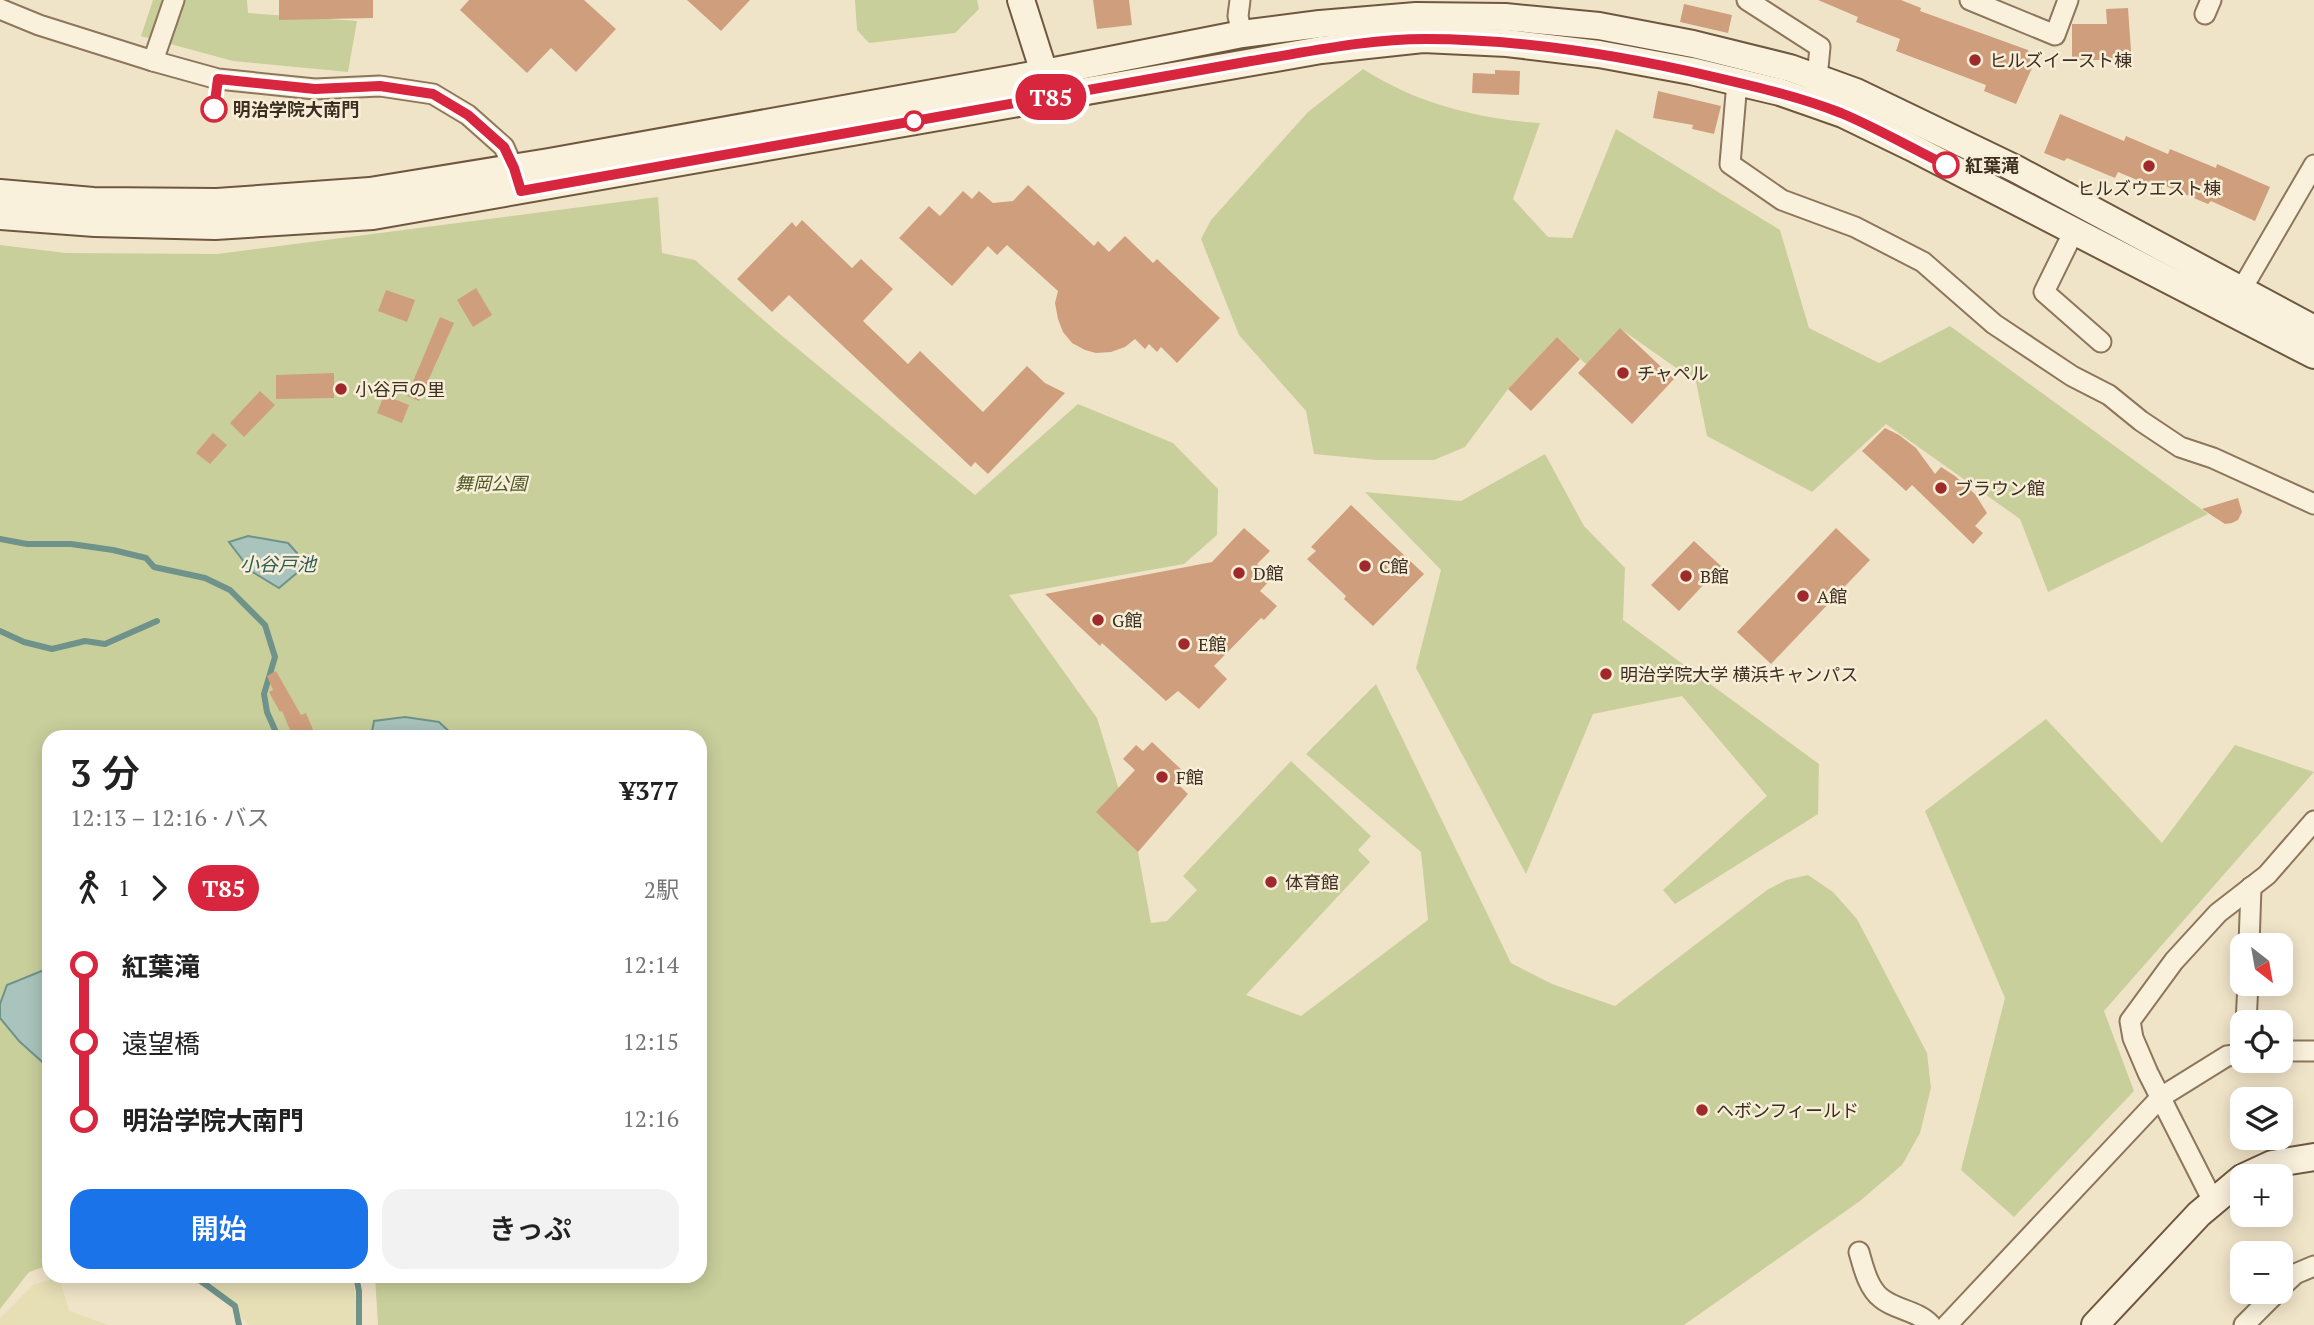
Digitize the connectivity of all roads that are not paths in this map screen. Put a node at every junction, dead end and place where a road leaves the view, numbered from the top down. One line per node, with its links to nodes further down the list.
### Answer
1 (174, 0): 9 (street)
2 (1021, 0): 11 (street)
3 (1240, 0): 8 (street)
4 (1747, 0): 12 (street)
5 (1970, 0): 6 (street)
6 (2068, 0)
7 (0, 9): 9 (street)
8 (1242, 34): 11 (street); 12 (street)
9 (153, 61): 14 (street)
10 (1737, 82): 11 (street); 12 (street); 22 (street)
11 (1048, 85): 14 (street)
12 (1815, 91): 17 (street); 18 (street)
13 (2314, 165): 18 (street)
14 (518, 179): 15 (street); 16 (street)
15 (0, 193)
16 (0, 216)
17 (2074, 231): 18 (street); 20 (street)
18 (2235, 301): 19 (street); 21 (street)
19 (2314, 329)
20 (2101, 342)
21 (2314, 355)
22 (2314, 504)
23 (2314, 821): 24 (street)
24 (2251, 887): 25 (street); 29 (street)
25 (2249, 933)
26 (2293, 1051): 27 (street)
27 (2314, 1051)
28 (2230, 1056): 29 (street)
29 (2161, 1097): 33 (street); 40 (street)
30 (2314, 1157): 31 (street)
31 (2272, 1164)
32 (2230, 1188): 33 (street)
33 (2213, 1201): 38 (street)
34 (1859, 1252): 39 (street)
35 (2314, 1266): 36 (street)
36 (2293, 1276)
37 (2264, 1304): 41 (street)
38 (2104, 1322)
39 (1931, 1325)
40 (1947, 1325)
41 (2244, 1325)

